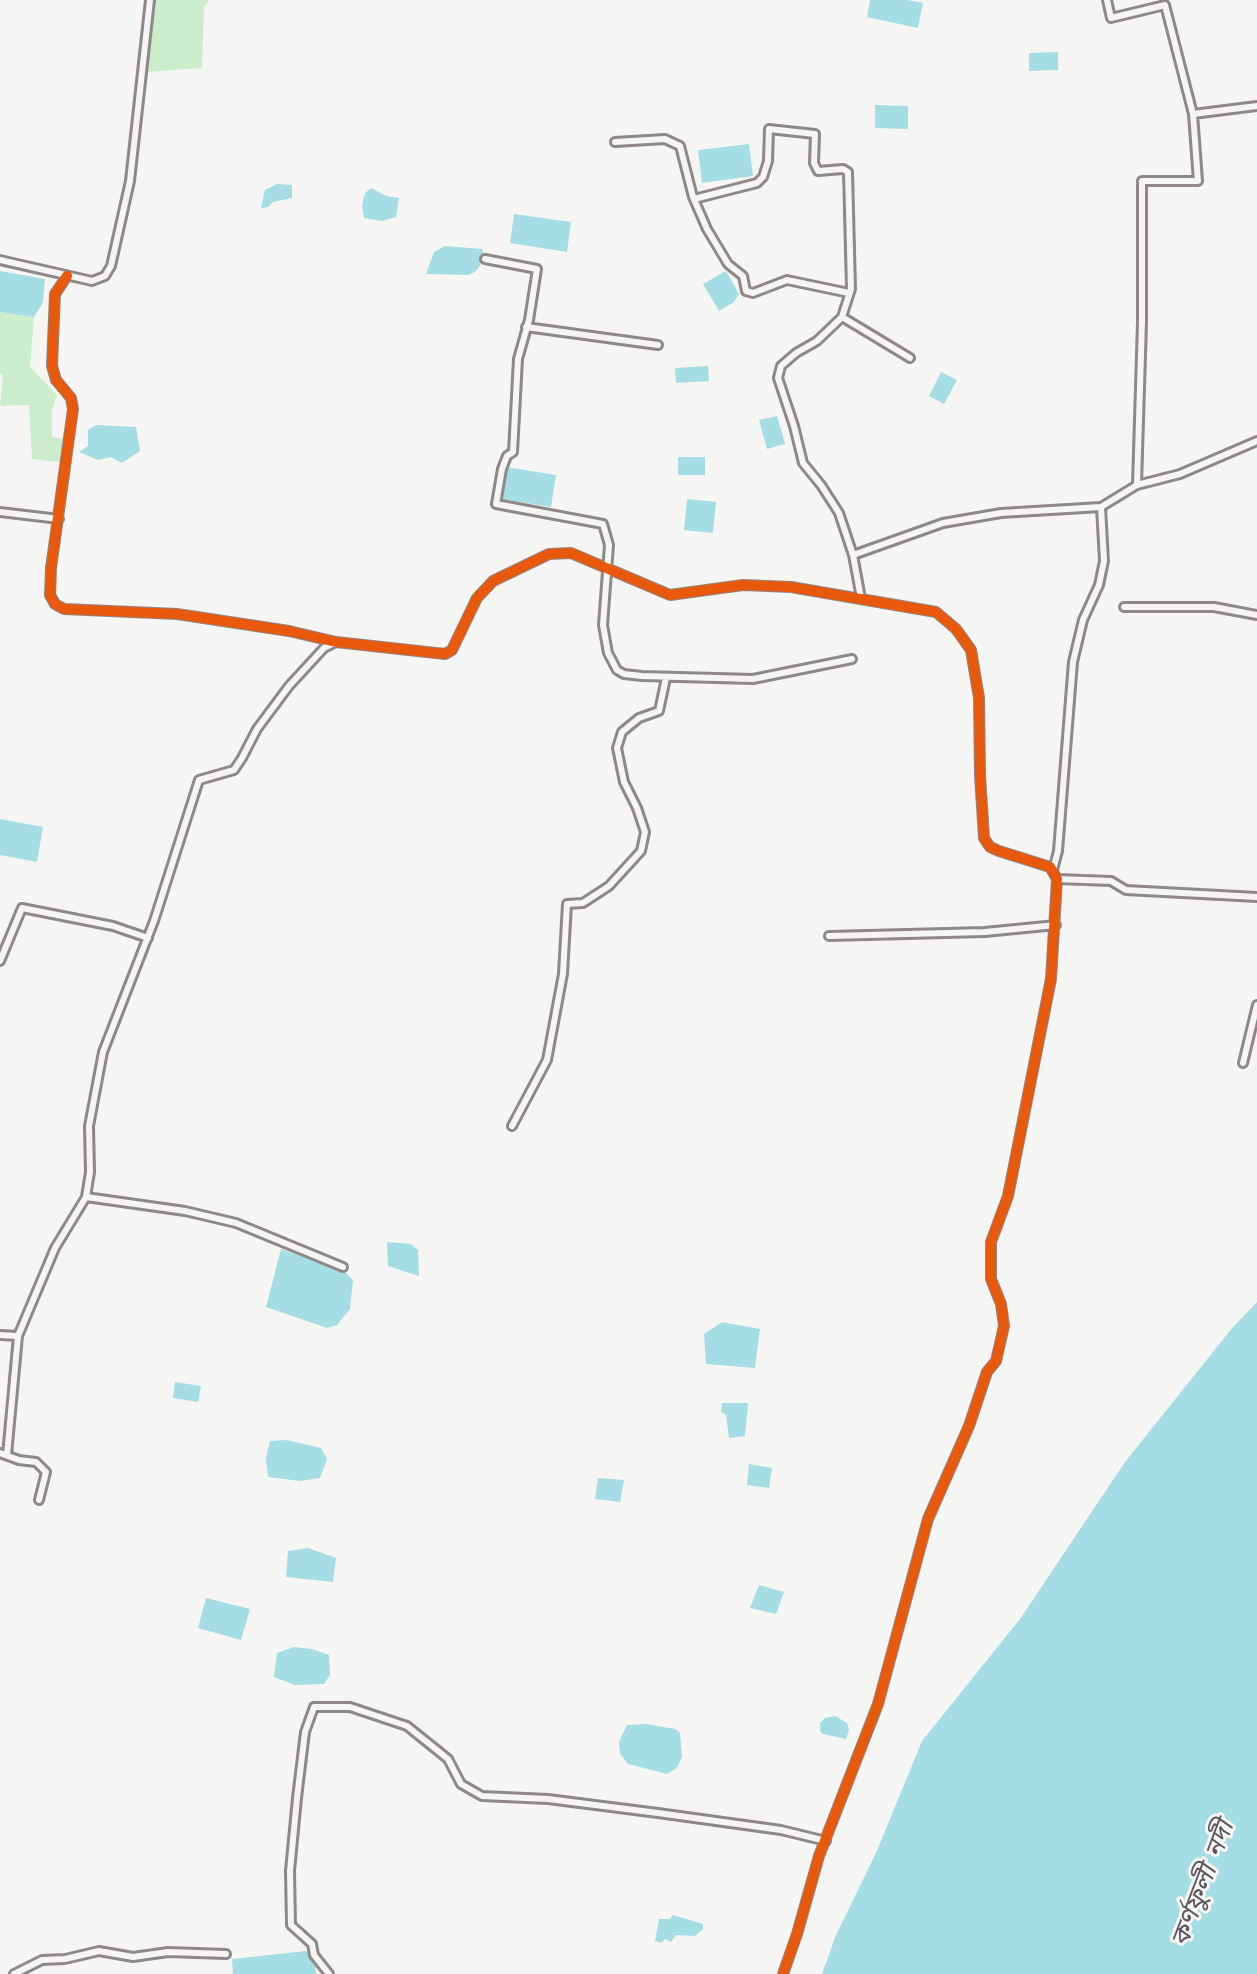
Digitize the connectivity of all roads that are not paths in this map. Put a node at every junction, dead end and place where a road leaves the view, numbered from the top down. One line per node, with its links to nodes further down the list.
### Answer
1 (150, 0): 9 (street)
2 (1107, 0): 4 (street)
3 (1257, 106): 4 (street)
4 (1193, 114): 16 (street)
5 (615, 142): 6 (street)
6 (694, 199): 10 (street); 10 (street)
7 (485, 259): 12 (street)
8 (0, 260): 9 (street)
9 (67, 276): 19 (street)
10 (849, 293): 11 (street)
11 (842, 317): 14 (street); 20 (street)
12 (526, 327): 13 (street); 21 (street)
13 (658, 345)
14 (910, 358)
15 (1257, 441): 16 (street)
16 (1137, 485): 17 (street)
17 (1101, 507): 20 (street); 28 (street)
18 (0, 512): 19 (street)
19 (59, 519): 25 (street)
20 (853, 555): 22 (street)
21 (608, 569): 22 (street); 25 (street); 27 (street)
22 (861, 598): 28 (street)
23 (1124, 607): 24 (street)
24 (1257, 615)
25 (336, 642): 33 (street)
26 (852, 659): 27 (street)
27 (666, 678): 37 (street)
28 (1053, 870): 29 (street)
29 (1057, 879): 30 (street); 31 (street)
30 (1257, 897)
31 (1056, 925): 32 (street); 44 (street)
32 (829, 936)
33 (148, 938): 34 (street); 38 (street)
34 (0, 961)
35 (1257, 1005): 36 (street)
36 (1243, 1063)
37 (512, 1126)
38 (86, 1197): 39 (street); 41 (street)
39 (343, 1267)
40 (0, 1335): 41 (street)
41 (18, 1336): 42 (street)
42 (4, 1454): 43 (street)
43 (39, 1500)
44 (826, 1841): 47 (street); 48 (street)
45 (226, 1954): 46 (street)
46 (14, 1974)
47 (329, 1974)
48 (783, 1974)

